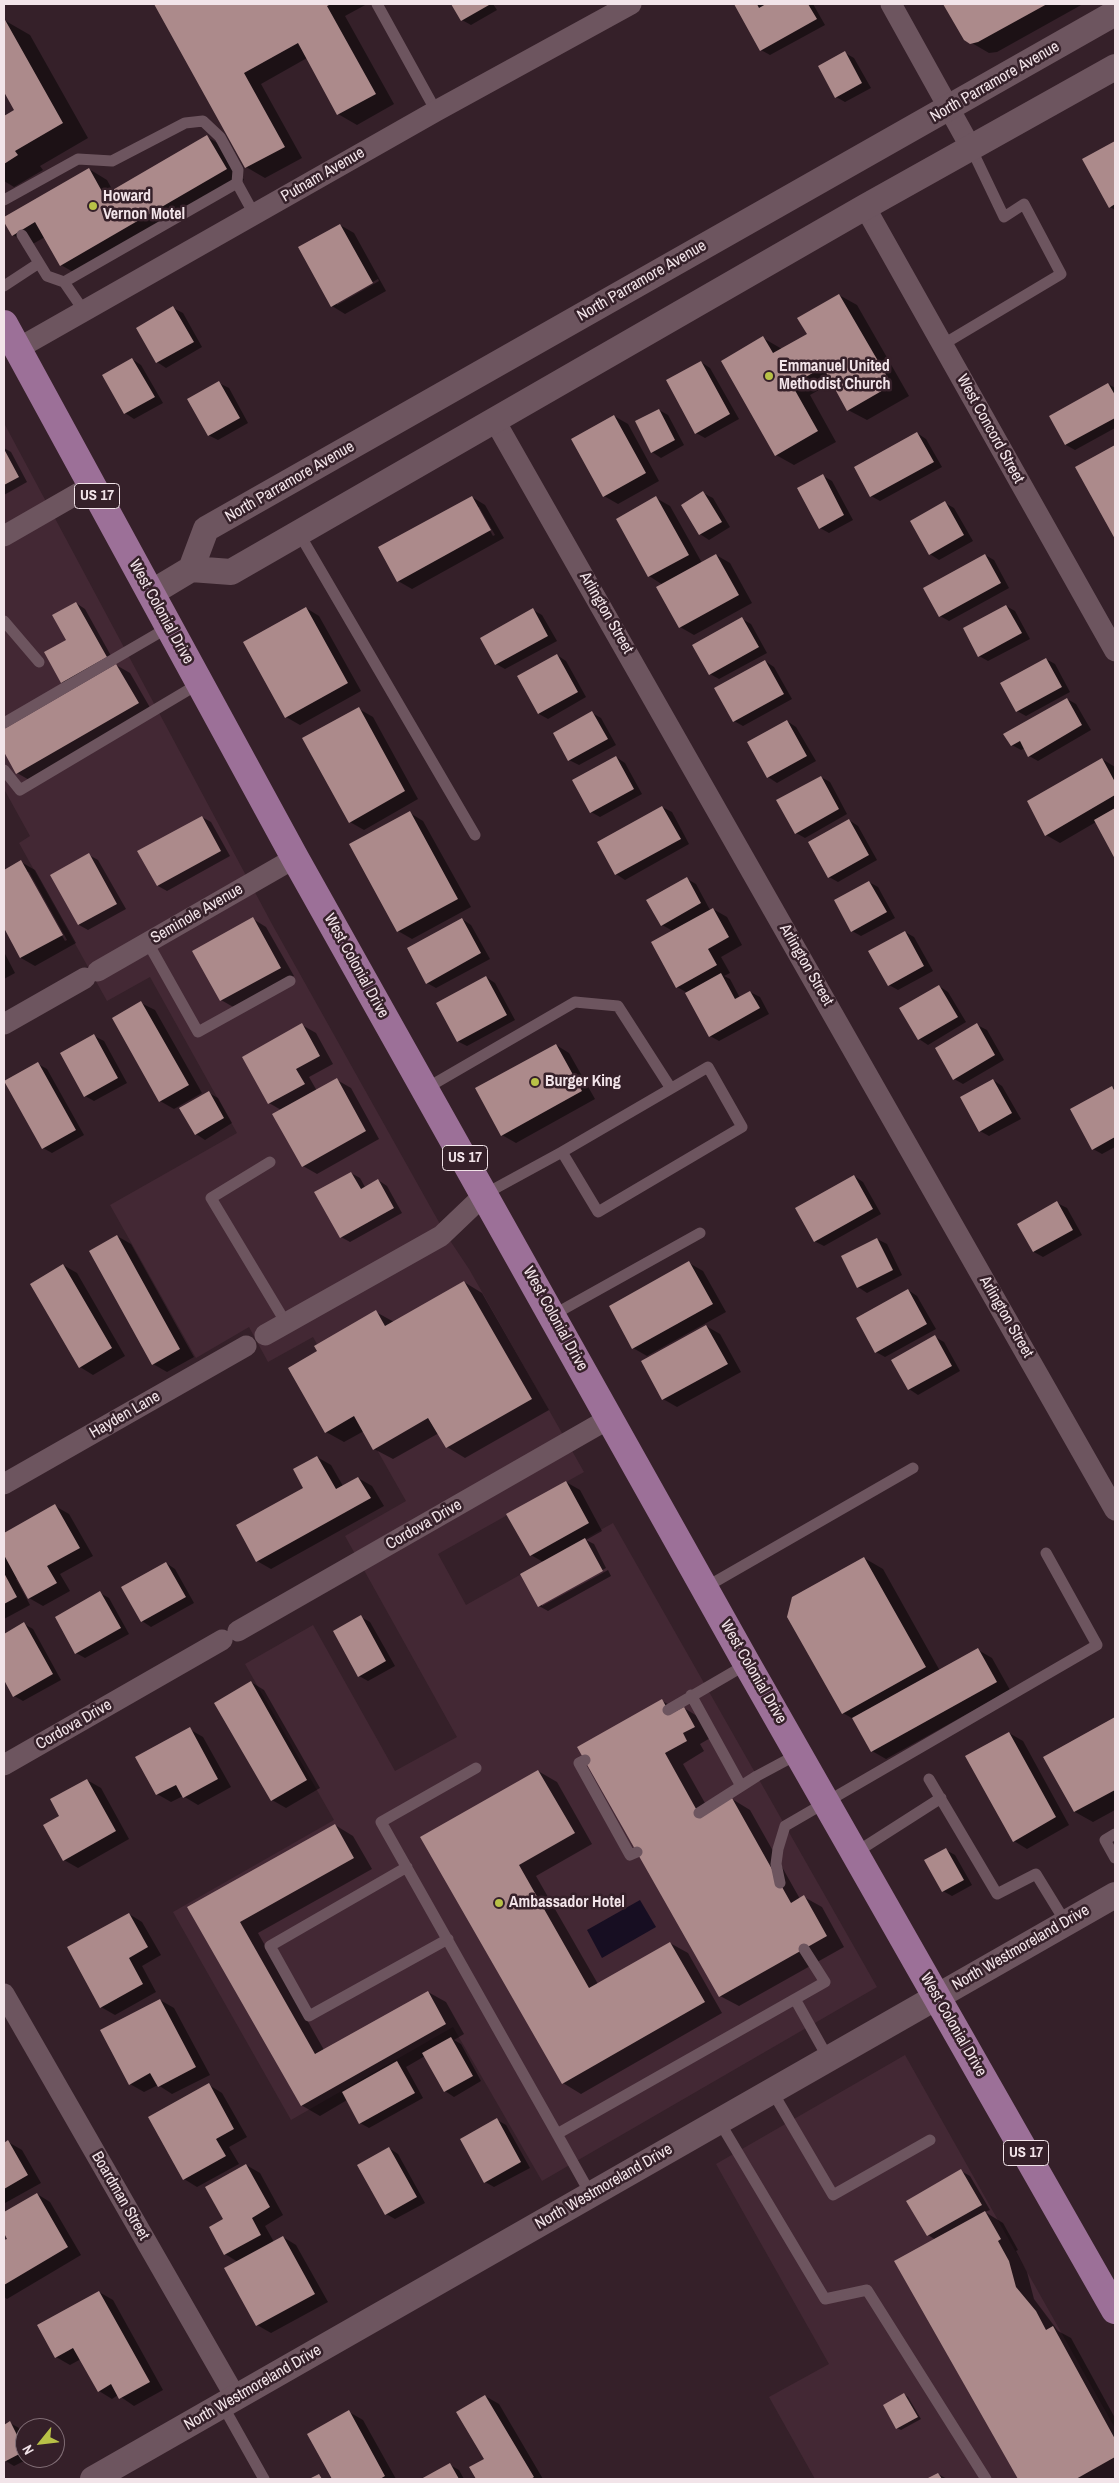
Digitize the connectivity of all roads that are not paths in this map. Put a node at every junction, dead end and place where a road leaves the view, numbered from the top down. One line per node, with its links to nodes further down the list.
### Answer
1 (378, 4): 7 (lane)
2 (631, 4): 7 (street, Putnam Avenue)
3 (890, 4): 6 (street)
4 (1115, 13): 6 (street, North Parramore Avenue)
5 (1115, 67): 8 (street)
6 (948, 108): 8 (street); 25 (street, North Parramore Avenue)
7 (436, 111): 12 (street, Putnam Avenue)
8 (971, 148): 11 (street); 19 (lane)
9 (236, 183): 10 (lane); 12 (lane); 15 (lane)
10 (5, 204)
11 (865, 207): 19 (street, West Concord Street); 21 (street)
12 (254, 214): 17 (street, Putnam Avenue)
13 (22, 235): 14 (lane)
14 (39, 263): 15 (lane); 16 (lane)
15 (64, 282): 17 (lane)
16 (4, 286)
17 (84, 311): 20 (street, Putnam Avenue)
18 (4, 324): 20 (highway, West Colonial Drive / US 17)
19 (942, 345): 29 (street, West Concord Street)
20 (17, 349): 22 (highway, West Colonial Drive / US 17)
21 (495, 421): 23 (street); 52 (street, Arlington Street)
22 (91, 486): 24 (street); 26 (highway, West Colonial Drive / US 17)
23 (300, 535): 25 (street); 34 (lane)
24 (4, 536)
25 (191, 569): 26 (street)
26 (151, 594): 28 (highway, West Colonial Drive / US 17)
27 (4, 621): 30 (lane)
28 (169, 627): 31 (highway, West Colonial Drive / US 17); 32 (lane)
29 (1115, 651)
30 (39, 662)
31 (200, 683): 33 (lane); 35 (highway, West Colonial Drive / US 17)
32 (4, 723)
33 (4, 770)
34 (476, 835)
35 (295, 858): 36 (street, Seminole Avenue); 40 (highway, West Colonial Drive / US 17)
36 (148, 942): 37 (lane); 38 (street, Seminole Avenue)
37 (290, 981)
38 (4, 1024)
39 (670, 1087): 40 (lane); 41 (lane); 41 (lane)
40 (425, 1089): 43 (highway, West Colonial Drive / US 17)
41 (562, 1152): 43 (lane)
42 (270, 1162): 46 (lane)
43 (485, 1194): 45 (highway, West Colonial Drive / US 17); 46 (street)
44 (700, 1233): 45 (lane)
45 (553, 1316): 49 (highway, West Colonial Drive / US 17)
46 (286, 1323): 47 (street)
47 (266, 1335)
48 (246, 1346): 51 (street, Hayden Lane)
49 (610, 1418): 54 (highway, West Colonial Drive / US 17); 60 (street, Cordova Drive)
50 (913, 1468): 54 (lane)
51 (4, 1484)
52 (1115, 1510)
53 (1046, 1553): 65 (lane)
54 (706, 1587): 55 (highway, West Colonial Drive / US 17)
55 (747, 1664): 56 (lane); 58 (highway, West Colonial Drive / US 17)
56 (691, 1695): 57 (lane); 63 (lane)
57 (668, 1710)
58 (798, 1754): 63 (lane); 65 (highway, West Colonial Drive / US 17)
59 (585, 1760): 68 (lane)
60 (4, 1765)
61 (476, 1768): 71 (lane)
62 (929, 1779): 64 (lane)
63 (741, 1786): 66 (lane)
64 (941, 1798): 69 (lane); 74 (lane)
65 (826, 1800): 69 (highway, West Colonial Drive / US 17); 72 (lane)
66 (699, 1813)
67 (1115, 1834): 70 (lane)
68 (637, 1852)
69 (855, 1853): 78 (highway, West Colonial Drive / US 17)
70 (1115, 1858)
71 (407, 1867): 75 (lane); 75 (lane)
72 (780, 1883)
73 (1115, 1894): 74 (street, North Westmoreland Drive)
74 (1066, 1923): 78 (street, North Westmoreland Drive)
75 (448, 1939): 83 (lane)
76 (804, 1949): 79 (lane)
77 (4, 1994): 87 (street, Boardman Street)
78 (936, 1996): 80 (street, North Westmoreland Drive); 86 (highway, West Colonial Drive / US 17)
79 (795, 2000): 80 (lane); 83 (lane)
80 (828, 2058): 81 (street, North Westmoreland Drive)
81 (772, 2091): 82 (street, North Westmoreland Drive); 84 (lane)
82 (719, 2121): 85 (street, North Westmoreland Drive); 90 (lane)
83 (557, 2134): 85 (lane)
84 (930, 2140)
85 (591, 2195): 87 (street, North Westmoreland Drive)
86 (1115, 2310)
87 (229, 2402): 88 (street, North Westmoreland Drive); 89 (lane)
88 (93, 2479)
89 (264, 2479)
90 (986, 2479)

